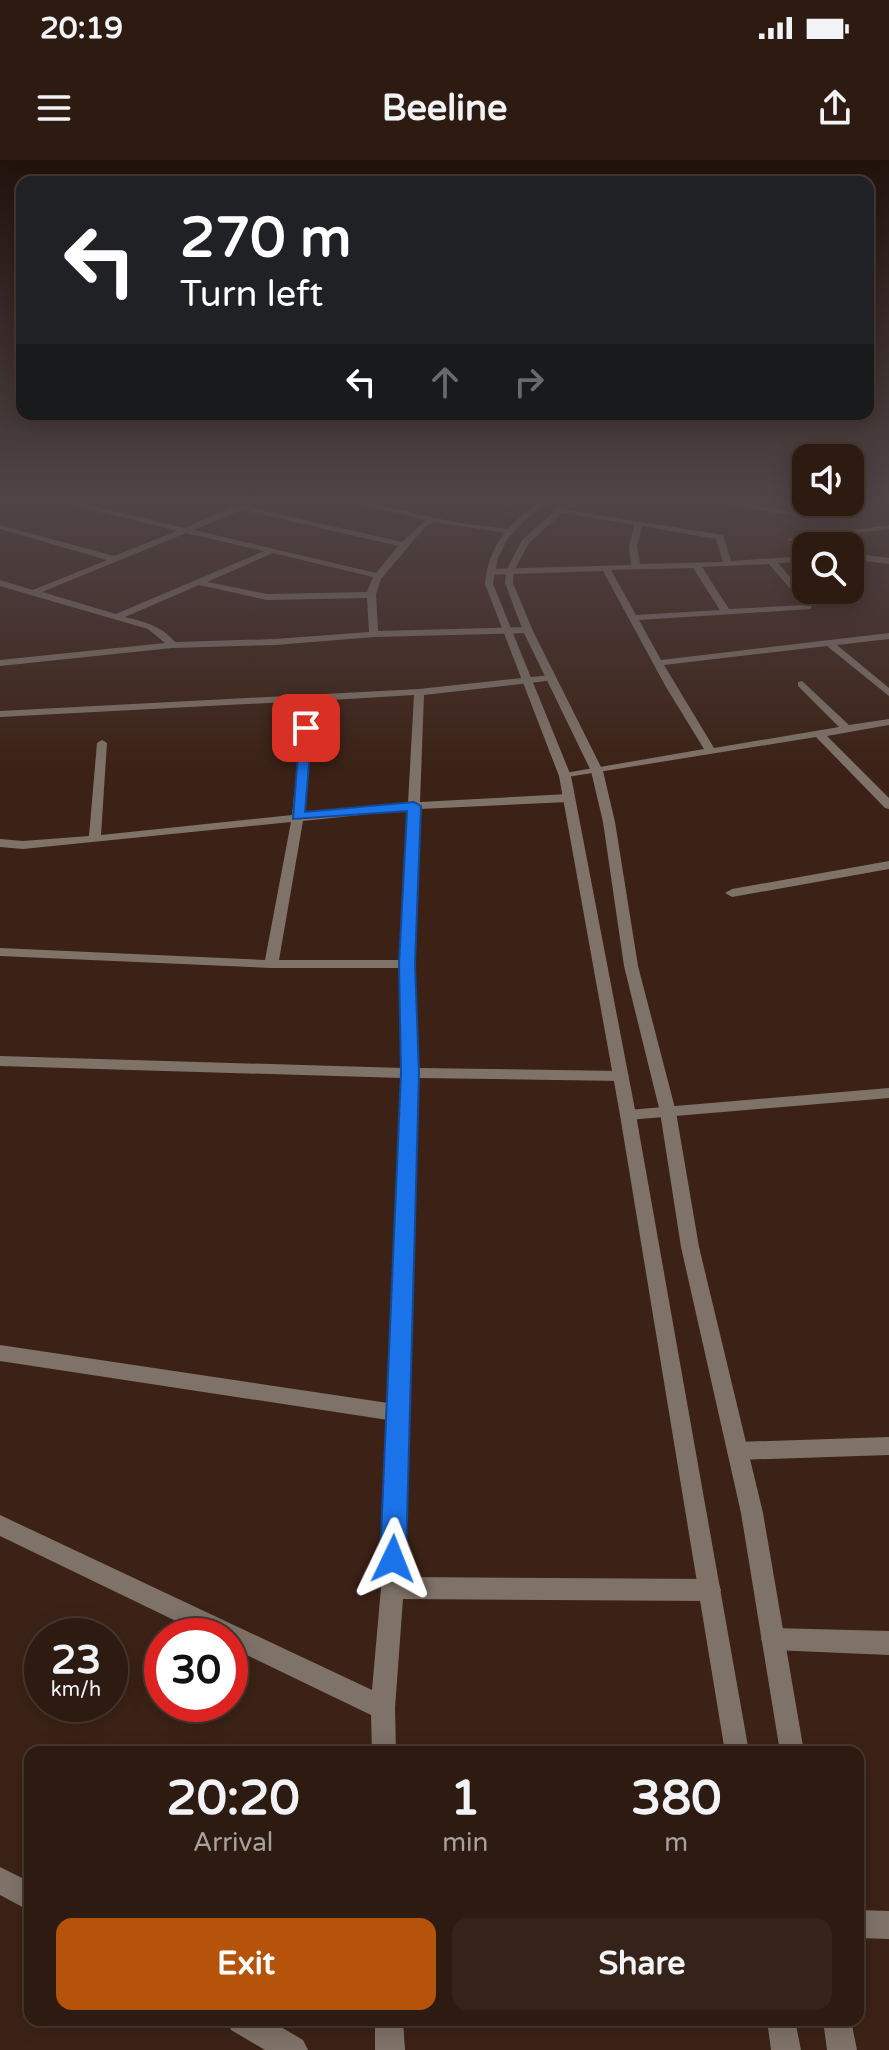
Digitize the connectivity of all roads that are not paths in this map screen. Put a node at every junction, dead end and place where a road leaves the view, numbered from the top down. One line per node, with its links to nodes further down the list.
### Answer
1 (35, 592): 11 (street)
2 (177, 592): 11 (street)
3 (244, 592): 9 (street)
4 (493, 592): 13 (street)
5 (513, 592): 14 (street)
6 (618, 592): 12 (street)
7 (714, 592): 10 (street)
8 (799, 592): 10 (street)
9 (370, 595): 15 (street)
10 (727, 613): 12 (street)
11 (119, 616): 18 (street)
12 (632, 618): 20 (street)
13 (509, 630): 14 (street); 15 (street); 22 (street)
14 (528, 630): 21 (street)
15 (374, 634): 18 (street)
16 (889, 636): 17 (street)
17 (829, 643): 20 (street); 25 (street)
18 (172, 645): 19 (street)
19 (0, 663)
20 (658, 663): 32 (street)
21 (551, 678): 22 (street); 33 (street)
22 (528, 681): 24 (street); 34 (street)
23 (802, 684): 29 (street)
24 (419, 692): 26 (street); 37 (street)
25 (889, 693)
26 (309, 698): 27 (street); 38 (street)
27 (0, 714)
28 (889, 722): 29 (street)
29 (847, 729): 30 (street)
30 (818, 733): 32 (street); 36 (street)
31 (102, 743): 39 (street)
32 (711, 751): 33 (street)
33 (597, 771): 34 (street); 50 (street)
34 (565, 776): 35 (street)
35 (568, 798): 37 (street); 48 (street)
36 (889, 805)
37 (414, 806): 38 (street); 45 (street)
38 (298, 817): 39 (street); 44 (street)
39 (95, 839): 40 (street)
40 (0, 843)
41 (889, 865): 42 (street)
42 (732, 893)
43 (0, 952): 44 (street)
44 (271, 964): 45 (street)
45 (407, 964): 47 (street)
46 (0, 1061): 47 (street)
47 (410, 1073): 48 (street); 53 (street)
48 (621, 1076): 51 (street)
49 (889, 1093): 50 (street)
50 (668, 1112): 51 (street); 55 (street)
51 (628, 1115): 58 (street)
52 (0, 1353): 53 (street)
53 (398, 1413): 57 (street)
54 (889, 1446): 55 (street)
55 (737, 1451): 59 (street)
56 (0, 1525): 61 (street)
57 (392, 1588): 58 (street); 61 (street)
58 (710, 1590): 63 (street)
59 (773, 1639): 60 (street); 64 (street)
60 (889, 1643)
61 (383, 1708): 62 (street)
62 (384, 1746)
63 (736, 1746)
64 (791, 1746)
65 (0, 1880): 66 (street)
66 (24, 1894)
67 (864, 1924): 68 (street)
68 (889, 1925)
69 (251, 2026): 73 (street)
70 (389, 2026): 74 (street)
71 (782, 2026): 75 (street)
72 (838, 2026): 76 (street)
73 (293, 2050)
74 (390, 2050)
75 (786, 2050)
76 (842, 2050)

